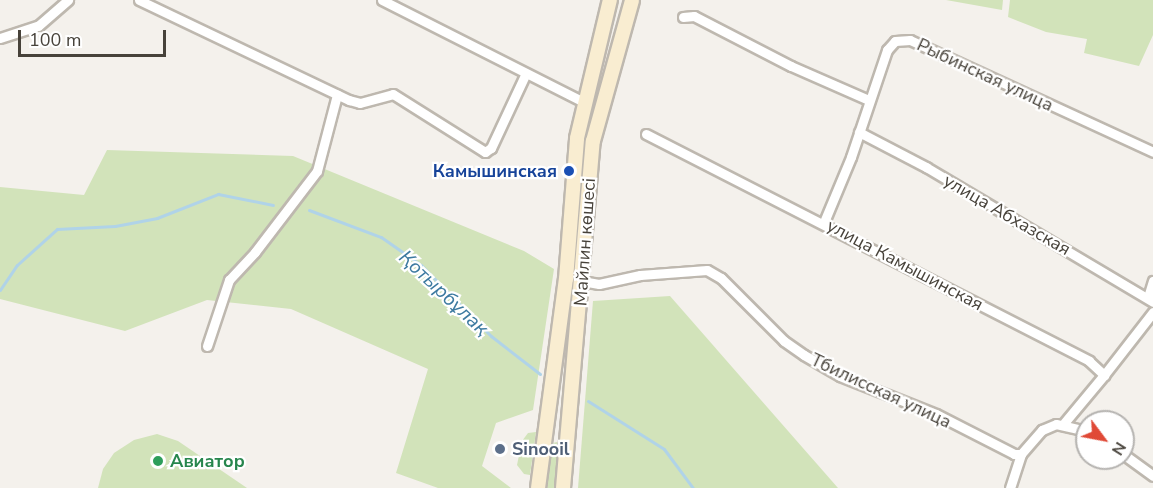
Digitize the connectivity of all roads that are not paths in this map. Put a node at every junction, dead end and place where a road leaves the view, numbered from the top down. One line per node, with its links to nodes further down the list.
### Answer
1 (69, 0): 7 (street)
2 (139, 0): 9 (street)
3 (382, 0): 8 (street)
4 (610, 0): 11 (main road, Майлин көшесі)
5 (632, 0): 16 (main road, Майлин көшесі)
6 (683, 17): 10 (street)
7 (0, 38)
8 (525, 75): 9 (street); 11 (street)
9 (337, 95): 20 (street)
10 (870, 100): 12 (street, Рыбинская улица); 14 (street, Рыбинская улица)
11 (584, 102): 25 (main road, Майлин көшесі)
12 (859, 132): 15 (street, Рыбинская улица); 18 (street, улица Абхазская)
13 (646, 134): 15 (street, улица Камышинская)
14 (1153, 152)
15 (824, 222): 21 (street, улица Камышинская)
16 (582, 281): 24 (main road, Майлин көшесі); 26 (street, Тбилисская улица)
17 (1153, 281): 18 (street)
18 (1150, 299)
19 (1153, 312): 21 (street)
20 (207, 346)
21 (1104, 375): 22 (street)
22 (1064, 423): 23 (street); 26 (street)
23 (1075, 427)
24 (568, 440): 25 (main road); 30 (main road, Майлин көшесі)
25 (543, 442): 29 (main road, Майлин көшесі)
26 (1021, 454): 31 (street)
27 (1135, 463): 28 (street)
28 (1153, 476)
29 (538, 488)
30 (563, 488)
31 (1010, 488)

